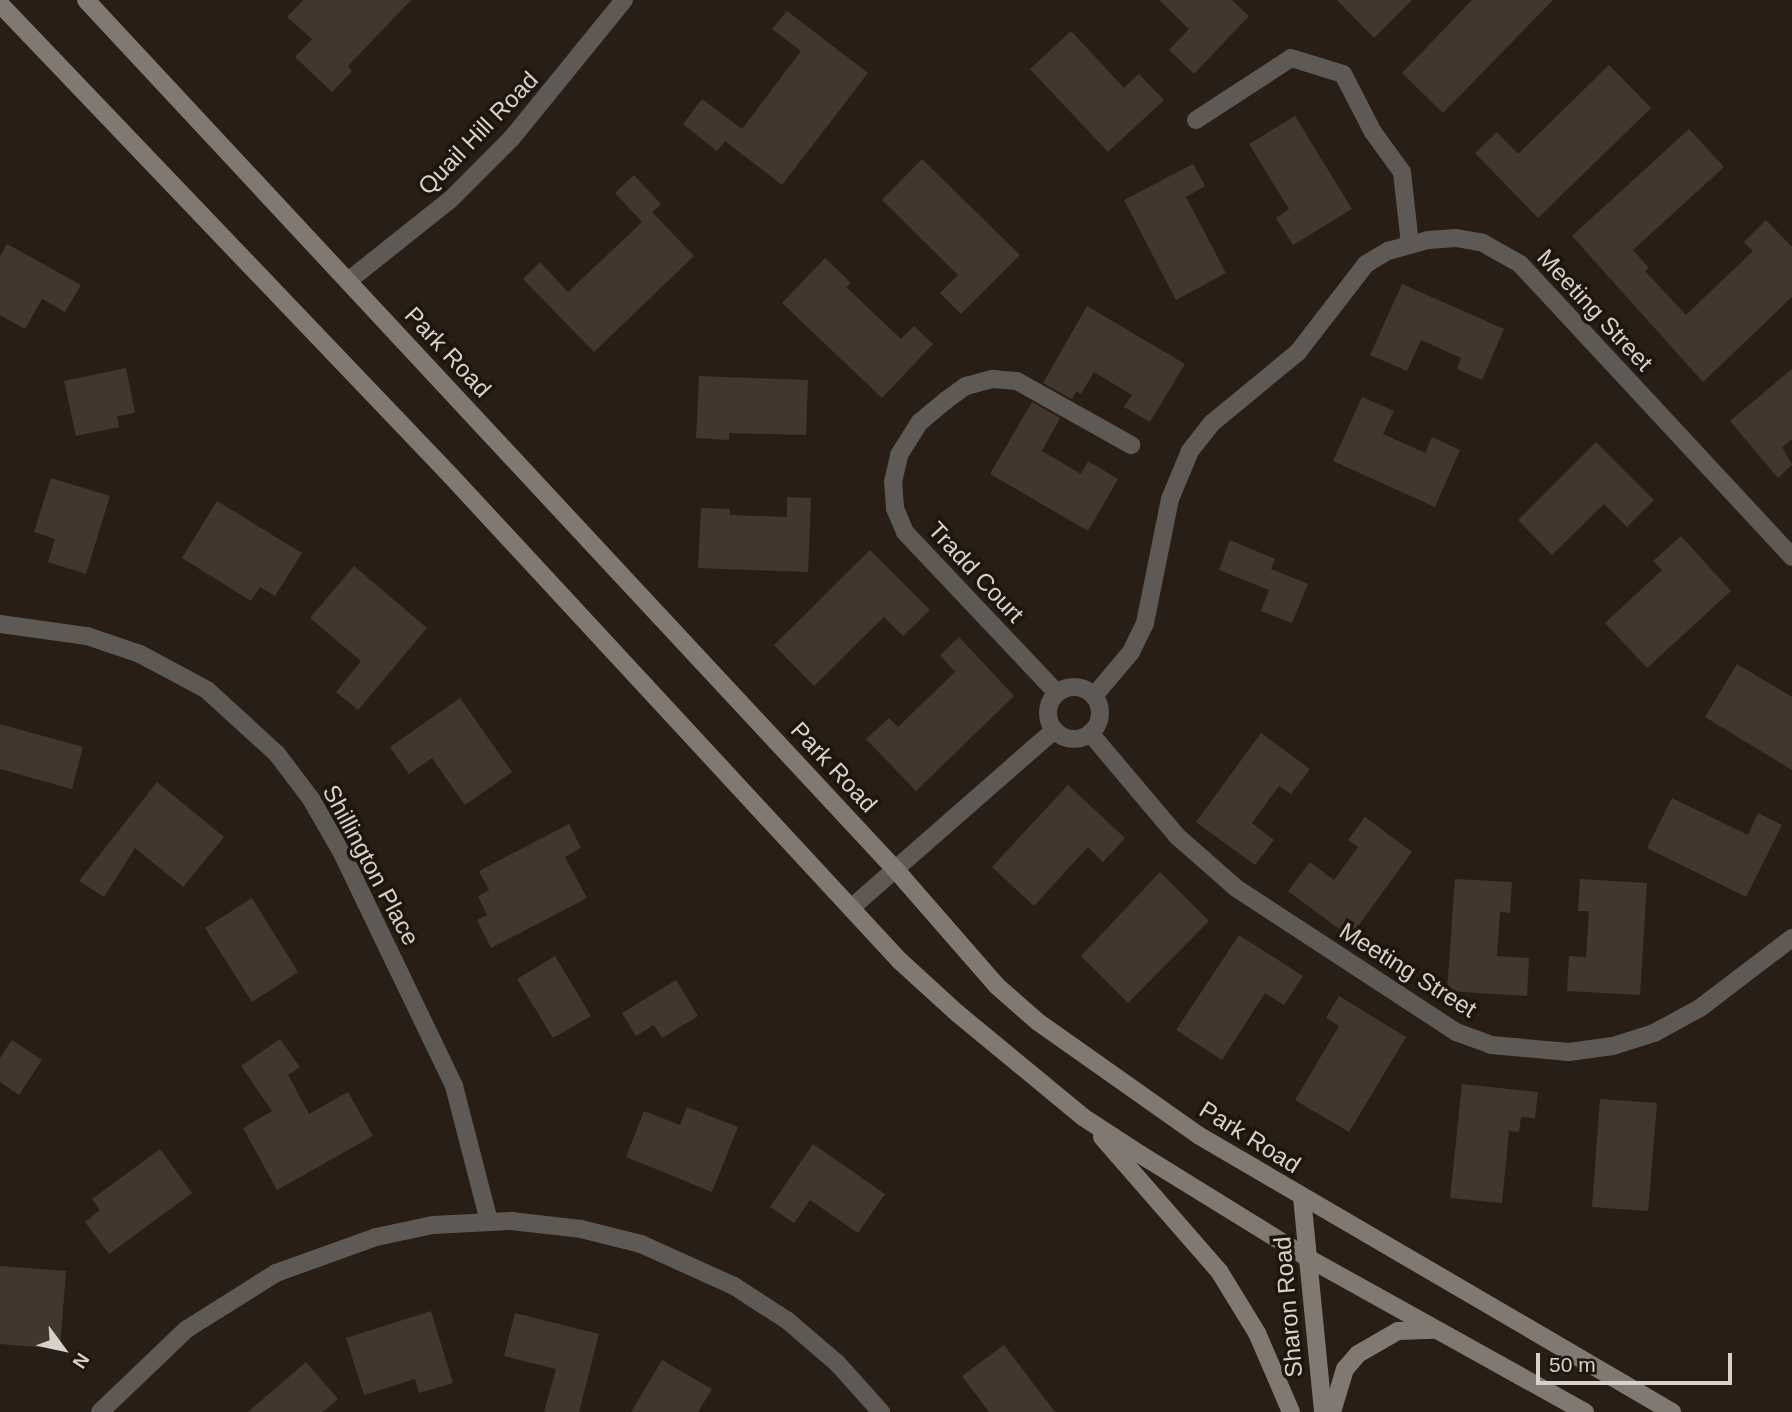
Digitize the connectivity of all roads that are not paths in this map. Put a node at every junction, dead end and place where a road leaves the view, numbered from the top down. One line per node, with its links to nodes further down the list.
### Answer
1 (86, 0): 6 (main road, Park Road)
2 (624, 0): 6 (street, Quail Hill Road)
3 (0, 4): 15 (main road)
4 (1196, 120): 5 (street)
5 (1410, 245): 8 (street, Meeting Street); 11 (street, Meeting Street)
6 (348, 282): 14 (main road, Park Road)
7 (1131, 445): 10 (street, Tradd Court)
8 (1792, 557)
9 (0, 624): 19 (street, Shillington Place)
10 (1057, 693): 11 (street); 12 (street)
11 (1094, 696): 13 (street)
12 (1054, 730): 13 (street); 14 (street)
13 (1090, 733): 16 (street, Meeting Street)
14 (895, 869): 15 (street); 18 (main road, Park Road)
15 (851, 908): 17 (main road)
16 (1792, 938)
17 (1083, 1117): 20 (main road); 24 (main road)
18 (1302, 1197): 20 (main road, Sharon Road); 28 (main road, Park Road)
19 (489, 1221): 22 (street); 23 (street)
20 (1308, 1258): 21 (main road); 25 (main road, Sharon Road)
21 (1436, 1330): 26 (main road); 27 (main road)
22 (100, 1412)
23 (881, 1412)
24 (1292, 1412)
25 (1323, 1412)
26 (1332, 1412)
27 (1585, 1412)
28 (1672, 1412)

